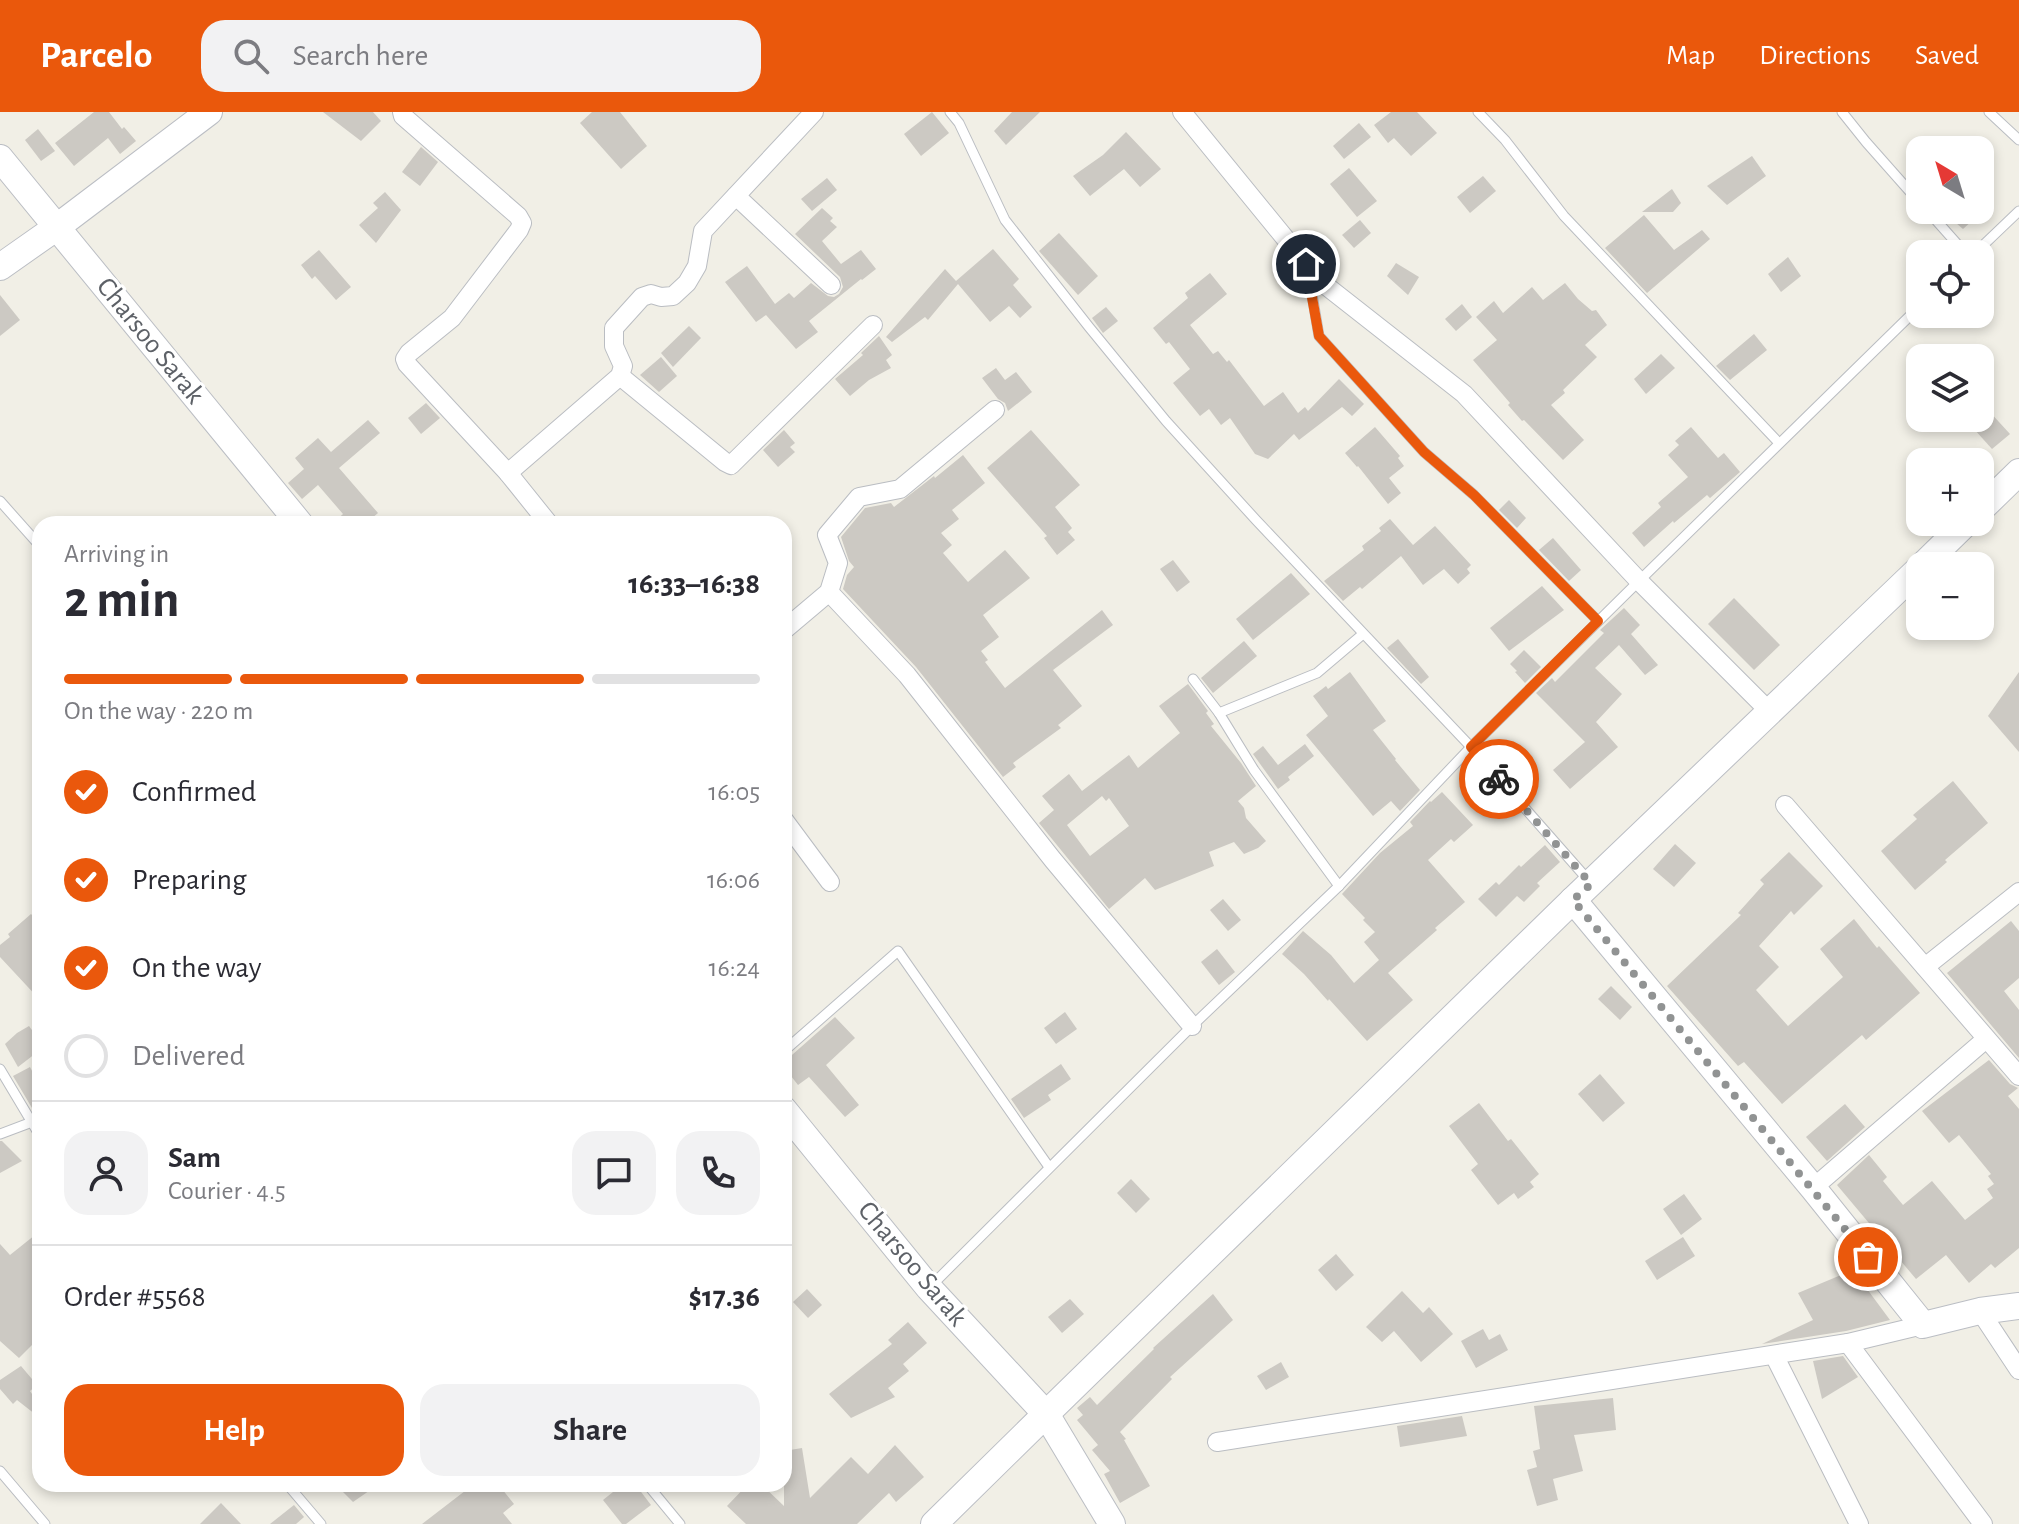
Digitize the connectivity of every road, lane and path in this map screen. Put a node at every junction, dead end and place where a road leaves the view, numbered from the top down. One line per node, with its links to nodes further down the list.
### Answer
1 (209, 112): 15 (street)
2 (402, 112): 27 (street)
3 (814, 112): 12 (street)
4 (950, 112): 40 (lane)
5 (1182, 112): 18 (street)
6 (1478, 112): 25 (lane)
7 (1842, 112): 11 (lane)
8 (1989, 112): 9 (lane)
9 (2019, 140)
10 (0, 158): 15 (street, Charsoo Sarak)
11 (1906, 187)
12 (736, 196): 20 (street); 23 (street)
13 (2019, 211): 17 (lane)
14 (1939, 224): 16 (lane)
15 (57, 227): 19 (street); 30 (street, Charsoo Sarak)
16 (1954, 240)
17 (1989, 240)
18 (1306, 264): 35 (street); 38 (lane)
19 (0, 267)
20 (831, 285)
21 (1906, 320): 25 (lane)
22 (873, 325): 23 (street)
23 (620, 376): 27 (street)
24 (995, 410): 37 (street)
25 (1779, 443): 35 (lane)
26 (2019, 472): 28 (street)
27 (508, 473): 31 (street)
28 (1994, 496)
29 (0, 501): 33 (lane)
30 (293, 516)
31 (543, 516)
32 (1953, 536): 34 (street)
33 (32, 537)
34 (1936, 552)
35 (1639, 581): 38 (lane); 42 (street)
36 (1906, 581): 42 (street)
37 (829, 592): 39 (street); 52 (street)
38 (1598, 621): 44 (lane)
39 (792, 623)
40 (1363, 634): 43 (lane); 44 (lane)
41 (1193, 679): 43 (lane)
42 (1770, 712): 49 (street)
43 (1219, 713): 48 (lane)
44 (1471, 747): 48 (lane); 49 (lane)
45 (1785, 805): 51 (street)
46 (792, 831): 47 (street)
47 (830, 882)
48 (1339, 886): 52 (lane)
49 (1582, 892): 62 (street); 70 (street)
50 (2019, 892): 51 (street)
51 (1925, 967): 53 (street)
52 (1192, 1026): 61 (lane)
53 (1986, 1039): 56 (street); 62 (street)
54 (792, 1044): 61 (lane)
55 (0, 1069): 57 (lane)
56 (2019, 1076)
57 (32, 1115)
58 (792, 1120): 63 (street, Charsoo Sarak)
59 (32, 1122): 60 (lane)
60 (0, 1134)
61 (1049, 1167): 63 (lane)
62 (1813, 1188): 66 (street)
63 (929, 1288): 70 (street, Charsoo Sarak)
64 (2019, 1306): 65 (street)
65 (1980, 1311): 66 (street); 69 (street)
66 (1923, 1325): 67 (street)
67 (1848, 1343): 68 (street); 81 (street)
68 (1774, 1355): 71 (street); 80 (street)
69 (2019, 1370)
70 (1046, 1414): 78 (street); 79 (street, Charsoo Sarak)
71 (1217, 1442)
72 (0, 1471): 75 (lane)
73 (294, 1492): 76 (lane)
74 (654, 1492): 77 (lane)
75 (45, 1524)
76 (321, 1524)
77 (680, 1524)
78 (934, 1524)
79 (1112, 1524)
80 (1859, 1524)
81 (1983, 1524)

